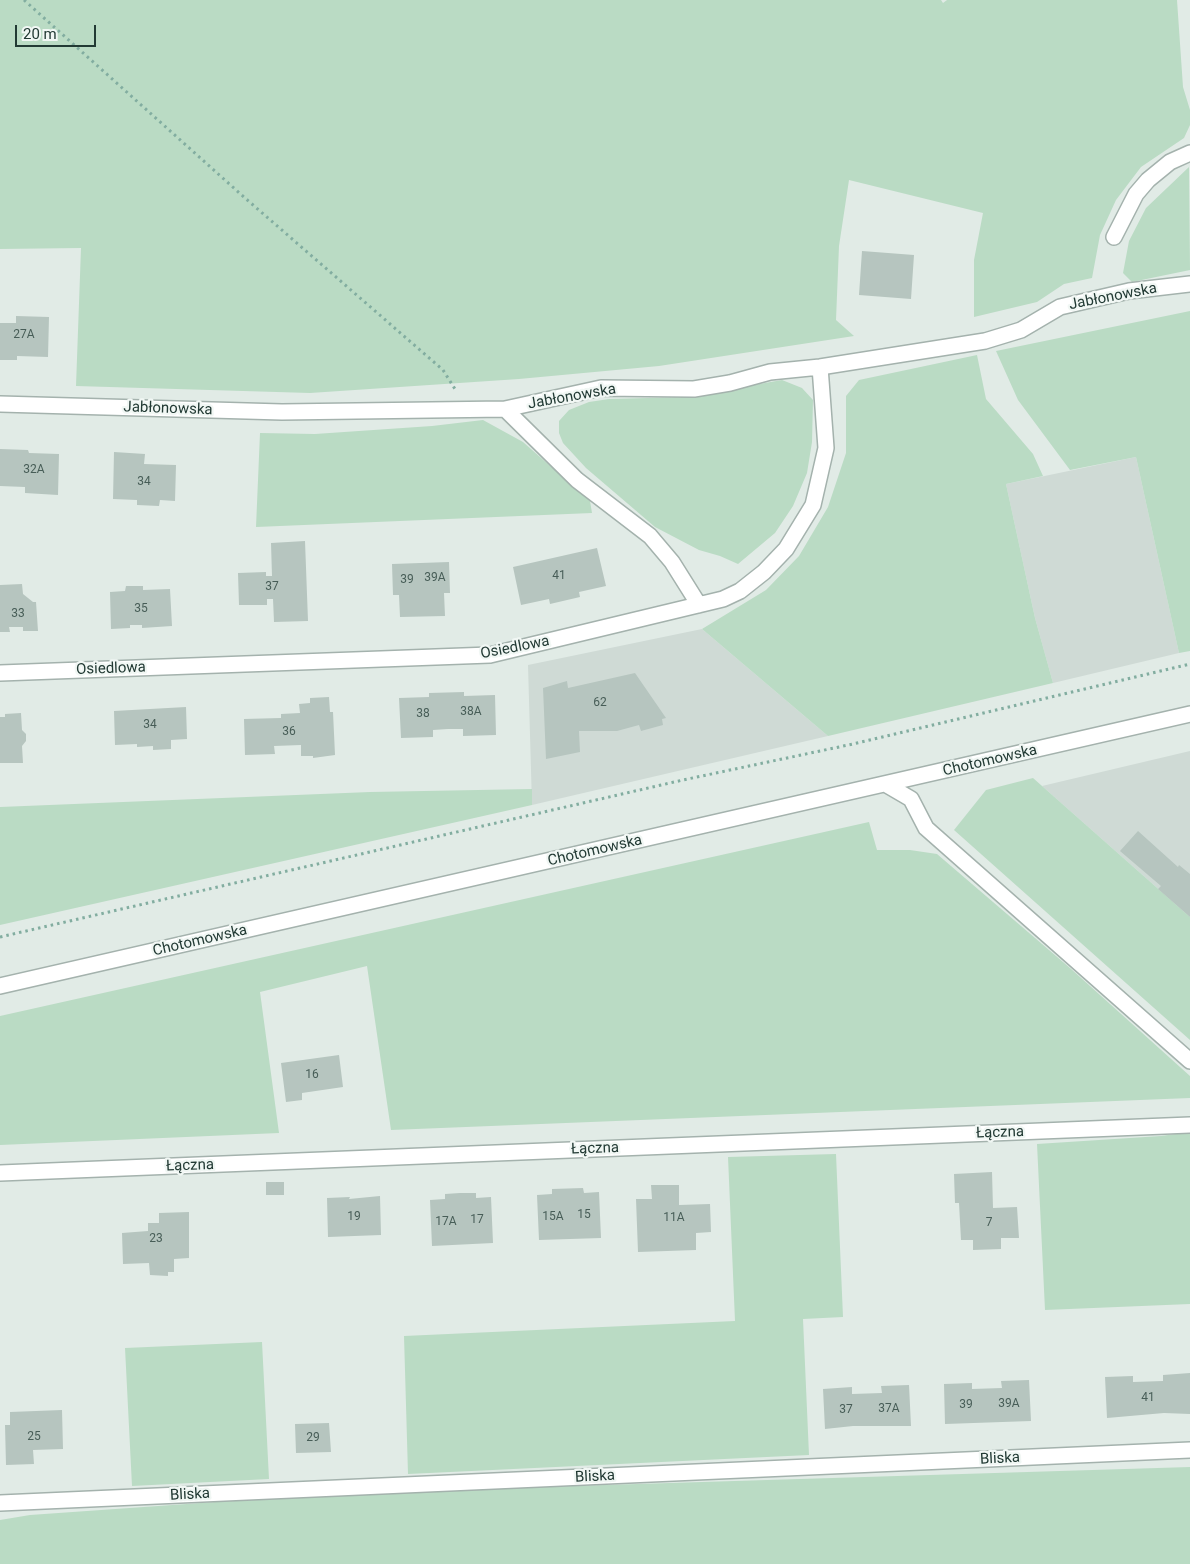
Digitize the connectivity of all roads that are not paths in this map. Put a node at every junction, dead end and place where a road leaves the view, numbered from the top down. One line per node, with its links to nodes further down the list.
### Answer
1 (1190, 153): 2 (street)
2 (1114, 237)
3 (1190, 284): 4 (street, Jabłonowska)
4 (820, 367): 6 (street, Jabłonowska); 7 (street, Osiedlowa)
5 (0, 404): 6 (street, Jabłonowska)
6 (505, 409): 7 (street)
7 (699, 605): 8 (street, Osiedlowa)
8 (0, 673)
9 (1190, 714): 10 (street, Chotomowska)
10 (887, 785): 11 (street, Chotomowska); 12 (street)
11 (0, 986)
12 (1190, 1061)
13 (1190, 1125): 14 (street, Łączna)
14 (0, 1173)
15 (1190, 1450): 16 (street, Bliska)
16 (0, 1503)

